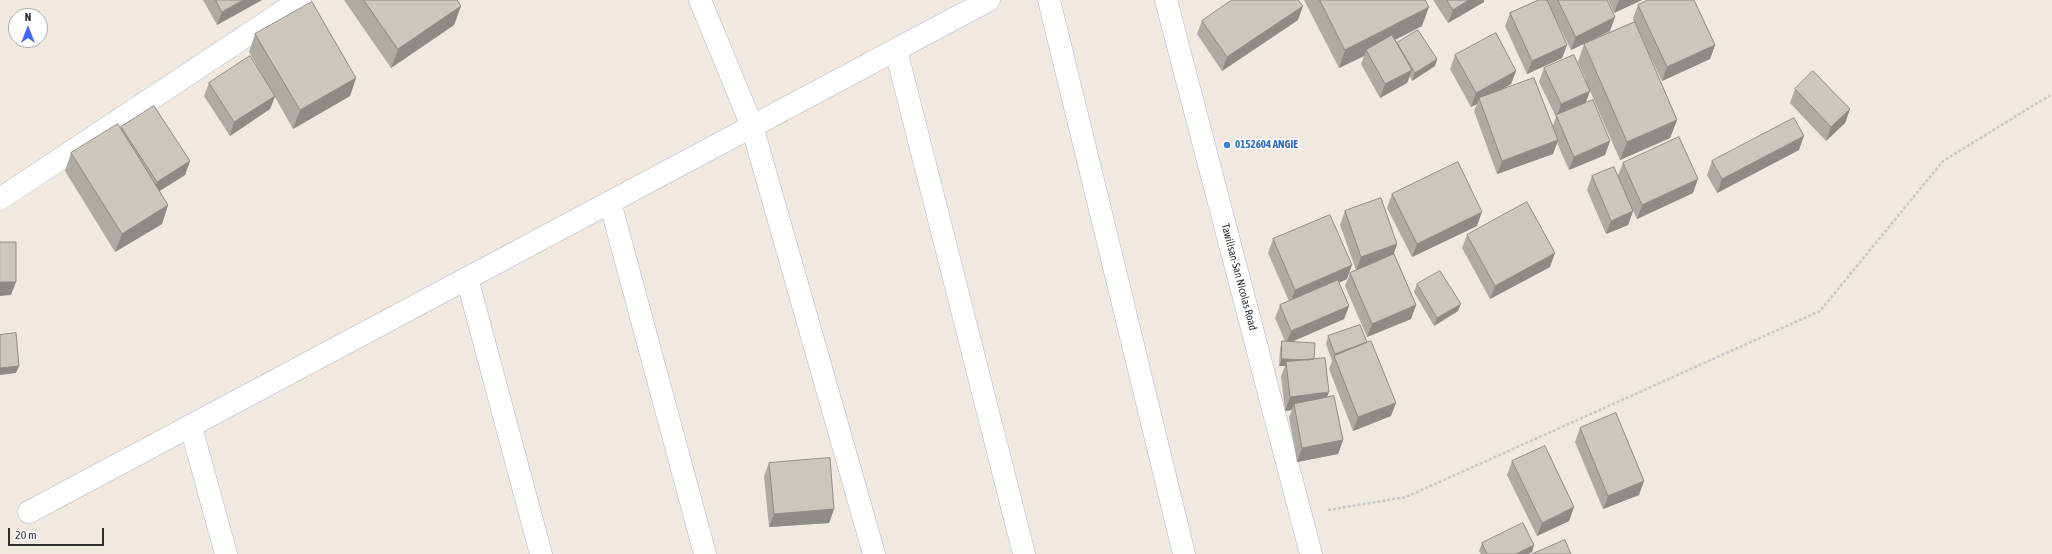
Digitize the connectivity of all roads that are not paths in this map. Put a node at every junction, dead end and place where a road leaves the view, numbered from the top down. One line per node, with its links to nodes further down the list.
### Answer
1 (300, 0): 8 (street)
2 (700, 0): 7 (street)
3 (989, 0): 6 (street)
4 (1049, 0): 18 (street)
5 (1166, 0): 19 (street, Tawilisan-San Nicolas Road)
6 (896, 50): 7 (street); 17 (street)
7 (752, 126): 9 (street); 16 (street)
8 (0, 199)
9 (610, 202): 10 (street); 15 (street)
10 (467, 278): 11 (street); 14 (street)
11 (191, 426): 12 (street); 13 (street)
12 (29, 512)
13 (226, 554)
14 (541, 554)
15 (705, 554)
16 (874, 554)
17 (1024, 554)
18 (1184, 554)
19 (1311, 554)

